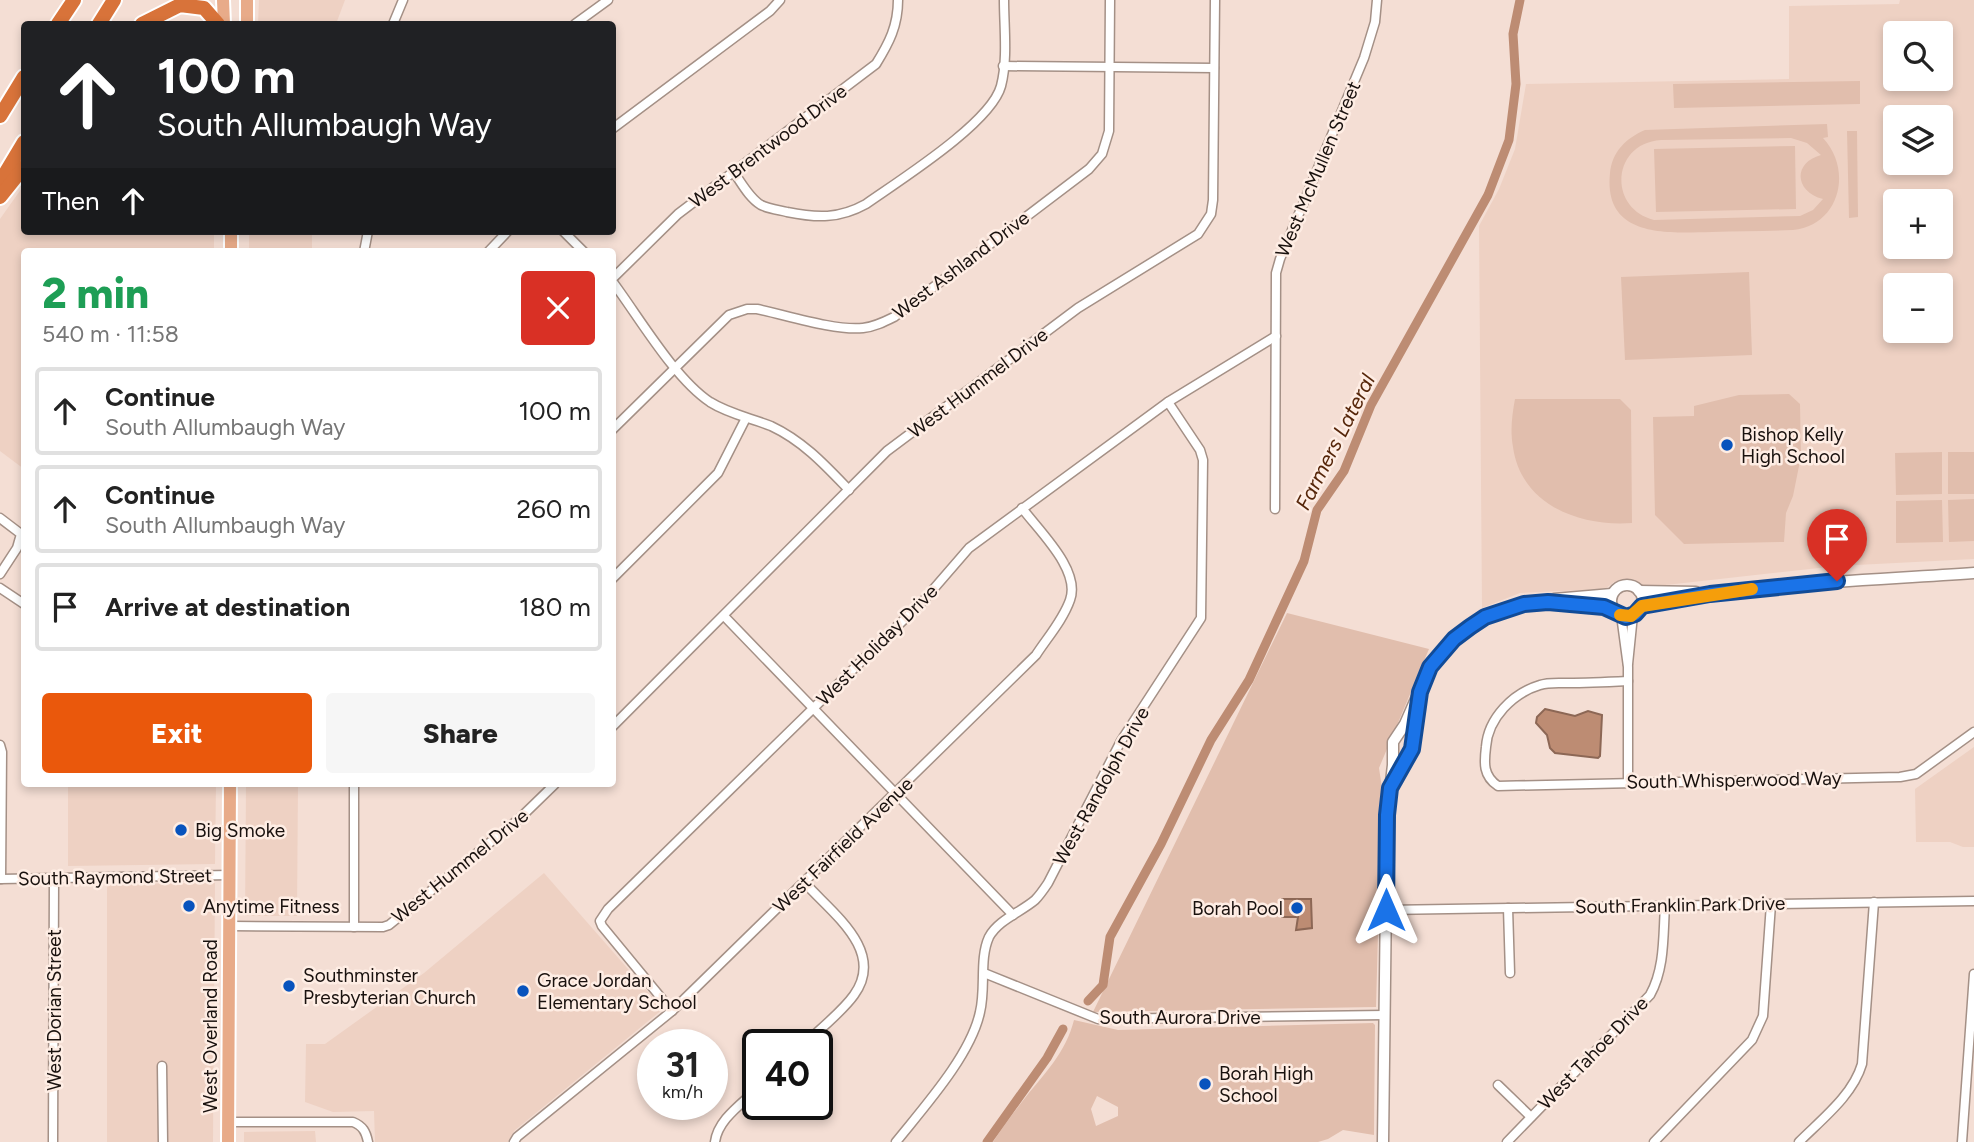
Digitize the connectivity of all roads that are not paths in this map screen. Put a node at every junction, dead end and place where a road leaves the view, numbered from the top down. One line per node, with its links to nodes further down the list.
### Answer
1 (74, 0): 13 (highway)
2 (114, 0): 14 (highway)
3 (223, 0): 17 (main road)
4 (247, 0): 18 (main road)
5 (403, 0): 19 (street)
6 (608, 0): 20 (street)
7 (780, 0): 26 (street)
8 (898, 0): 29 (street, West Brentwood Drive)
9 (1004, 0): 21 (street)
10 (1110, 0): 22 (street, West Ashland Drive)
11 (1214, 0): 23 (street, West Hummel Drive)
12 (1377, 0): 38 (street, West McMullen Street)
13 (60, 21)
14 (101, 21)
15 (148, 21): 16 (highway)
16 (215, 21)
17 (224, 21)
18 (247, 21)
19 (394, 21)
20 (579, 21)
21 (1003, 66): 22 (street); 29 (street)
22 (1109, 68): 23 (street); 39 (street, West Ashland Drive)
23 (1214, 68): 43 (street, West Hummel Drive)
24 (21, 83): 25 (highway)
25 (0, 116)
26 (616, 126)
27 (21, 147): 30 (highway)
28 (21, 171): 31 (highway)
29 (733, 172): 36 (street, West Brentwood Drive)
30 (0, 182)
31 (0, 197)
32 (504, 235): 34 (street)
33 (567, 235): 35 (street)
34 (492, 248)
35 (580, 248)
36 (616, 276)
37 (616, 286): 39 (street)
38 (1276, 336): 40 (street, West Holiday Drive); 45 (street, West McMullen Street)
39 (675, 368): 41 (street); 42 (street, West Ashland Drive)
40 (1168, 402): 44 (street, West Holiday Drive); 83 (street, West Randolph Drive)
41 (746, 418): 43 (street); 49 (street)
42 (616, 426)
43 (849, 490): 59 (street, West Hummel Drive)
44 (1022, 508): 63 (street, West Holiday Drive); 72 (street, West Fairfield Avenue)
45 (1275, 509)
46 (0, 518): 48 (street)
47 (1974, 573): 53 (street)
48 (0, 574)
49 (616, 575)
50 (0, 588): 54 (street)
51 (1639, 591): 52 (street); 53 (street); 56 (street)
52 (1612, 594): 55 (street); 57 (street)
53 (1710, 594): 56 (street)
54 (21, 602)
55 (1548, 602): 57 (street); 62 (street)
56 (1642, 606): 58 (street)
57 (1617, 612): 58 (street); 60 (street)
58 (1633, 615): 60 (street)
59 (723, 616): 63 (street); 64 (street, West Hummel Drive)
60 (1628, 667): 61 (street)
61 (1628, 681): 67 (street); 67 (street, South Whisperwood Way)
62 (1420, 692): 71 (street); 71 (street)
63 (813, 709): 72 (street); 89 (street, West Holiday Drive)
64 (616, 723)
65 (1974, 732): 67 (street, South Whisperwood Way)
66 (0, 745): 75 (street)
67 (1628, 783)
68 (230, 787): 73 (main road, West Overland Road)
69 (354, 787): 85 (street)
70 (552, 787): 85 (street, West Hummel Drive)
71 (1390, 788): 82 (street)
72 (896, 794): 76 (street, West Fairfield Avenue); 83 (street)
73 (230, 875): 74 (street, South Raymond Street); 84 (main road, West Overland Road)
74 (54, 878): 75 (street, South Raymond Street); 97 (street, West Dorian Street)
75 (1, 879)
76 (805, 883): 89 (street, West Fairfield Avenue); 91 (street)
77 (1974, 901): 78 (street, South Franklin Park Drive)
78 (1874, 902): 79 (street, South Franklin Park Drive); 107 (street)
79 (1770, 904): 80 (street, South Franklin Park Drive); 106 (street)
80 (1665, 906): 81 (street, South Franklin Park Drive); 95 (street, West Tahoe Drive)
81 (1508, 908): 82 (street, South Franklin Park Drive); 86 (street)
82 (1386, 910): 90 (street)
83 (1013, 915): 87 (street, West Randolph Drive)
84 (230, 926): 85 (street, West Hummel Drive); 96 (main road, West Overland Road)
85 (354, 927)
86 (1510, 973)
87 (984, 974): 90 (street, South Aurora Drive); 103 (street, West Randolph Drive)
88 (1974, 974): 108 (street)
89 (671, 1011): 101 (street, West Fairfield Avenue)
90 (1385, 1015): 104 (street)
91 (820, 1029)
92 (162, 1066): 98 (street)
93 (1498, 1085): 95 (street, West Tahoe Drive)
94 (742, 1103): 102 (street)
95 (1531, 1117): 105 (street, West Tahoe Drive)
96 (229, 1122): 99 (main road, West Overland Road); 100 (street)
97 (53, 1142)
98 (163, 1142)
99 (229, 1142)
100 (368, 1142)
101 (514, 1142)
102 (715, 1142)
103 (896, 1142)
104 (1383, 1142)
105 (1507, 1142)
106 (1654, 1142)
107 (1800, 1142)
108 (1962, 1142)

